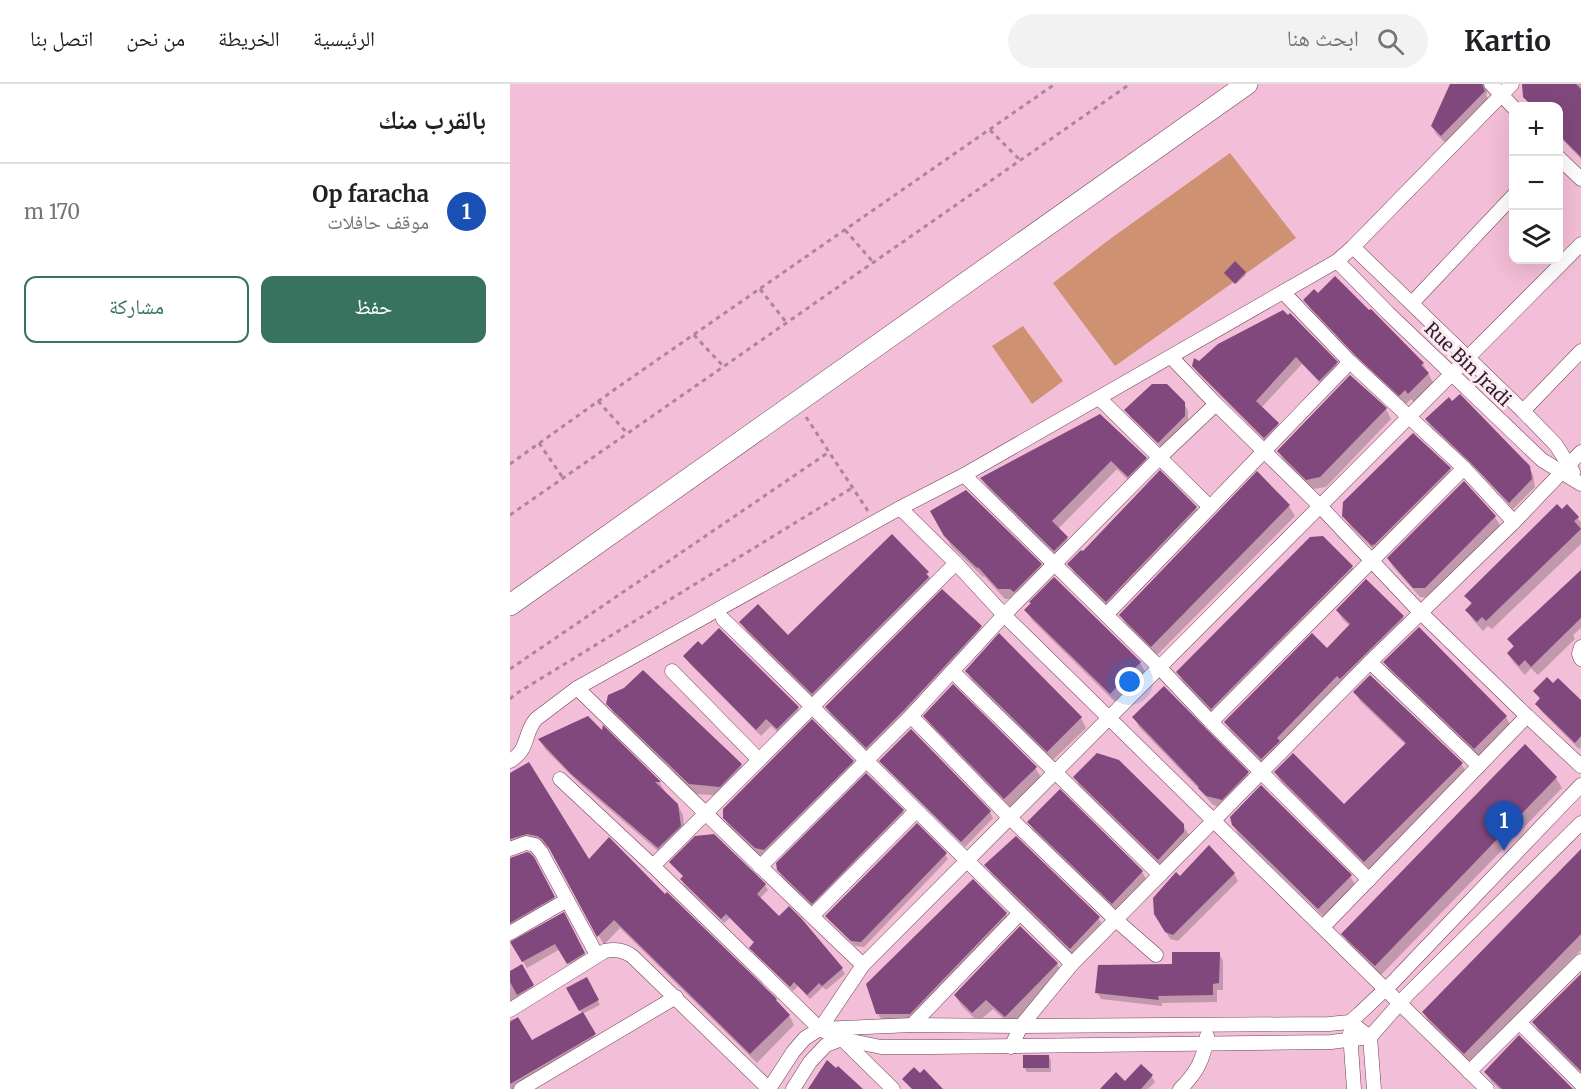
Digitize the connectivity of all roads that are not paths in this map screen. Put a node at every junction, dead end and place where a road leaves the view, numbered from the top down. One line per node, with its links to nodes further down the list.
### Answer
1 (1247, 84): 37 (main road)
2 (1491, 84): 4 (street)
3 (1512, 84): 4 (street)
4 (1502, 95): 5 (street); 10 (street)
5 (1509, 103)
6 (1563, 162): 7 (street)
7 (1581, 179)
8 (1509, 200): 13 (street)
9 (1581, 244): 16 (street)
10 (1353, 247): 11 (street); 13 (street, Rue Bin Jradi)
11 (1337, 261): 12 (street); 18 (street, Rue Bin Jradi)
12 (1283, 292): 15 (street); 17 (street)
13 (1412, 303): 16 (street, Rue Bin Jradi)
14 (1581, 351): 21 (street)
15 (1171, 357): 19 (street); 20 (street)
16 (1467, 358): 18 (street); 21 (street, Rue Bin Jradi)
17 (1350, 362): 22 (street); 23 (street)
18 (1451, 374): 22 (street); 27 (street, Rue Bin Jradi)
19 (1099, 398): 25 (street); 28 (street)
20 (1216, 404): 23 (street); 25 (street)
21 (1522, 411): 27 (street, Rue Bin Jradi)
22 (1409, 417): 26 (street); 30 (street)
23 (1264, 452): 30 (street); 31 (street)
24 (1581, 452): 27 (street)
25 (1160, 458): 31 (street); 36 (street)
26 (1464, 468): 33 (street); 34 (street)
27 (1565, 469): 29 (street, Rue Bin Jradi); 33 (street)
28 (964, 475): 32 (street); 36 (street)
29 (1581, 484)
30 (1320, 506): 34 (street); 45 (street)
31 (1210, 507): 40 (street)
32 (900, 508): 35 (street); 48 (street)
33 (1514, 522): 38 (street)
34 (1371, 560): 38 (street); 53 (street)
35 (956, 563): 39 (street); 49 (street)
36 (1055, 565): 39 (street); 40 (street)
37 (510, 605)
38 (1420, 612): 44 (street); 51 (street)
39 (1004, 615): 47 (street); 52 (street)
40 (1106, 615): 45 (street)
41 (723, 619): 49 (street)
42 (1581, 647): 43 (street)
43 (1581, 659)
44 (1370, 662): 57 (street); 60 (street)
45 (1160, 667): 52 (street); 53 (street)
46 (672, 671): 54 (street)
47 (953, 672): 50 (street); 59 (street)
48 (577, 688): 55 (street); 64 (street)
49 (812, 706): 54 (street); 56 (street)
50 (911, 716): 56 (street); 65 (street)
51 (1527, 716): 57 (street); 58 (street)
52 (1109, 718): 59 (street); 66 (street)
53 (1211, 722): 60 (street)
54 (759, 760): 64 (street)
55 (510, 761)
56 (866, 761): 63 (street); 71 (street)
57 (1479, 766): 73 (street)
58 (1581, 766)
59 (1056, 772): 65 (street); 72 (street)
60 (1262, 773): 66 (street); 73 (street)
61 (560, 779): 70 (street)
62 (1581, 785): 85 (street)
63 (916, 811): 69 (street); 76 (street)
64 (706, 812): 70 (street); 71 (street)
65 (1010, 818): 69 (street); 77 (street)
66 (1214, 820): 72 (street); 78 (street)
67 (1581, 823): 87 (street)
68 (510, 849): 74 (street)
69 (967, 862): 75 (street); 84 (street)
70 (653, 866): 94 (street)
71 (760, 867): 76 (street)
72 (1160, 875): 77 (street)
73 (1369, 880): 78 (street)
74 (567, 900): 79 (street); 80 (street)
75 (1020, 913): 83 (street); 91 (street)
76 (812, 916): 84 (street)
77 (1116, 920): 81 (street); 83 (street)
78 (1323, 927): 85 (street)
79 (510, 933)
80 (597, 955): 86 (street); 88 (street)
81 (1156, 955)
82 (1581, 961): 90 (street)
83 (1072, 964): 93 (street)
84 (863, 965): 94 (street)
85 (1386, 989): 87 (street); 89 (street)
86 (676, 997): 102 (street); 103 (street)
87 (1400, 1004): 95 (street); 100 (street)
88 (510, 1010)
89 (1350, 1022): 92 (street); 95 (street); 97 (street)
90 (1520, 1023): 100 (street); 101 (street)
91 (912, 1025): 93 (street); 94 (street)
92 (1208, 1025): 93 (street); 98 (street)
93 (1021, 1026): 99 (street)
94 (820, 1029): 96 (street); 103 (street)
95 (1370, 1037): 97 (street); 108 (street)
96 (842, 1040): 99 (street); 104 (street); 105 (street)
97 (1350, 1041): 98 (street); 107 (street)
98 (1206, 1043): 99 (street); 106 (street)
99 (1011, 1047)
100 (1470, 1072): 109 (street)
101 (1581, 1084)
102 (521, 1089)
103 (769, 1089)
104 (793, 1089)
105 (893, 1089)
106 (1180, 1089)
107 (1354, 1089)
108 (1374, 1089)
109 (1487, 1089)

